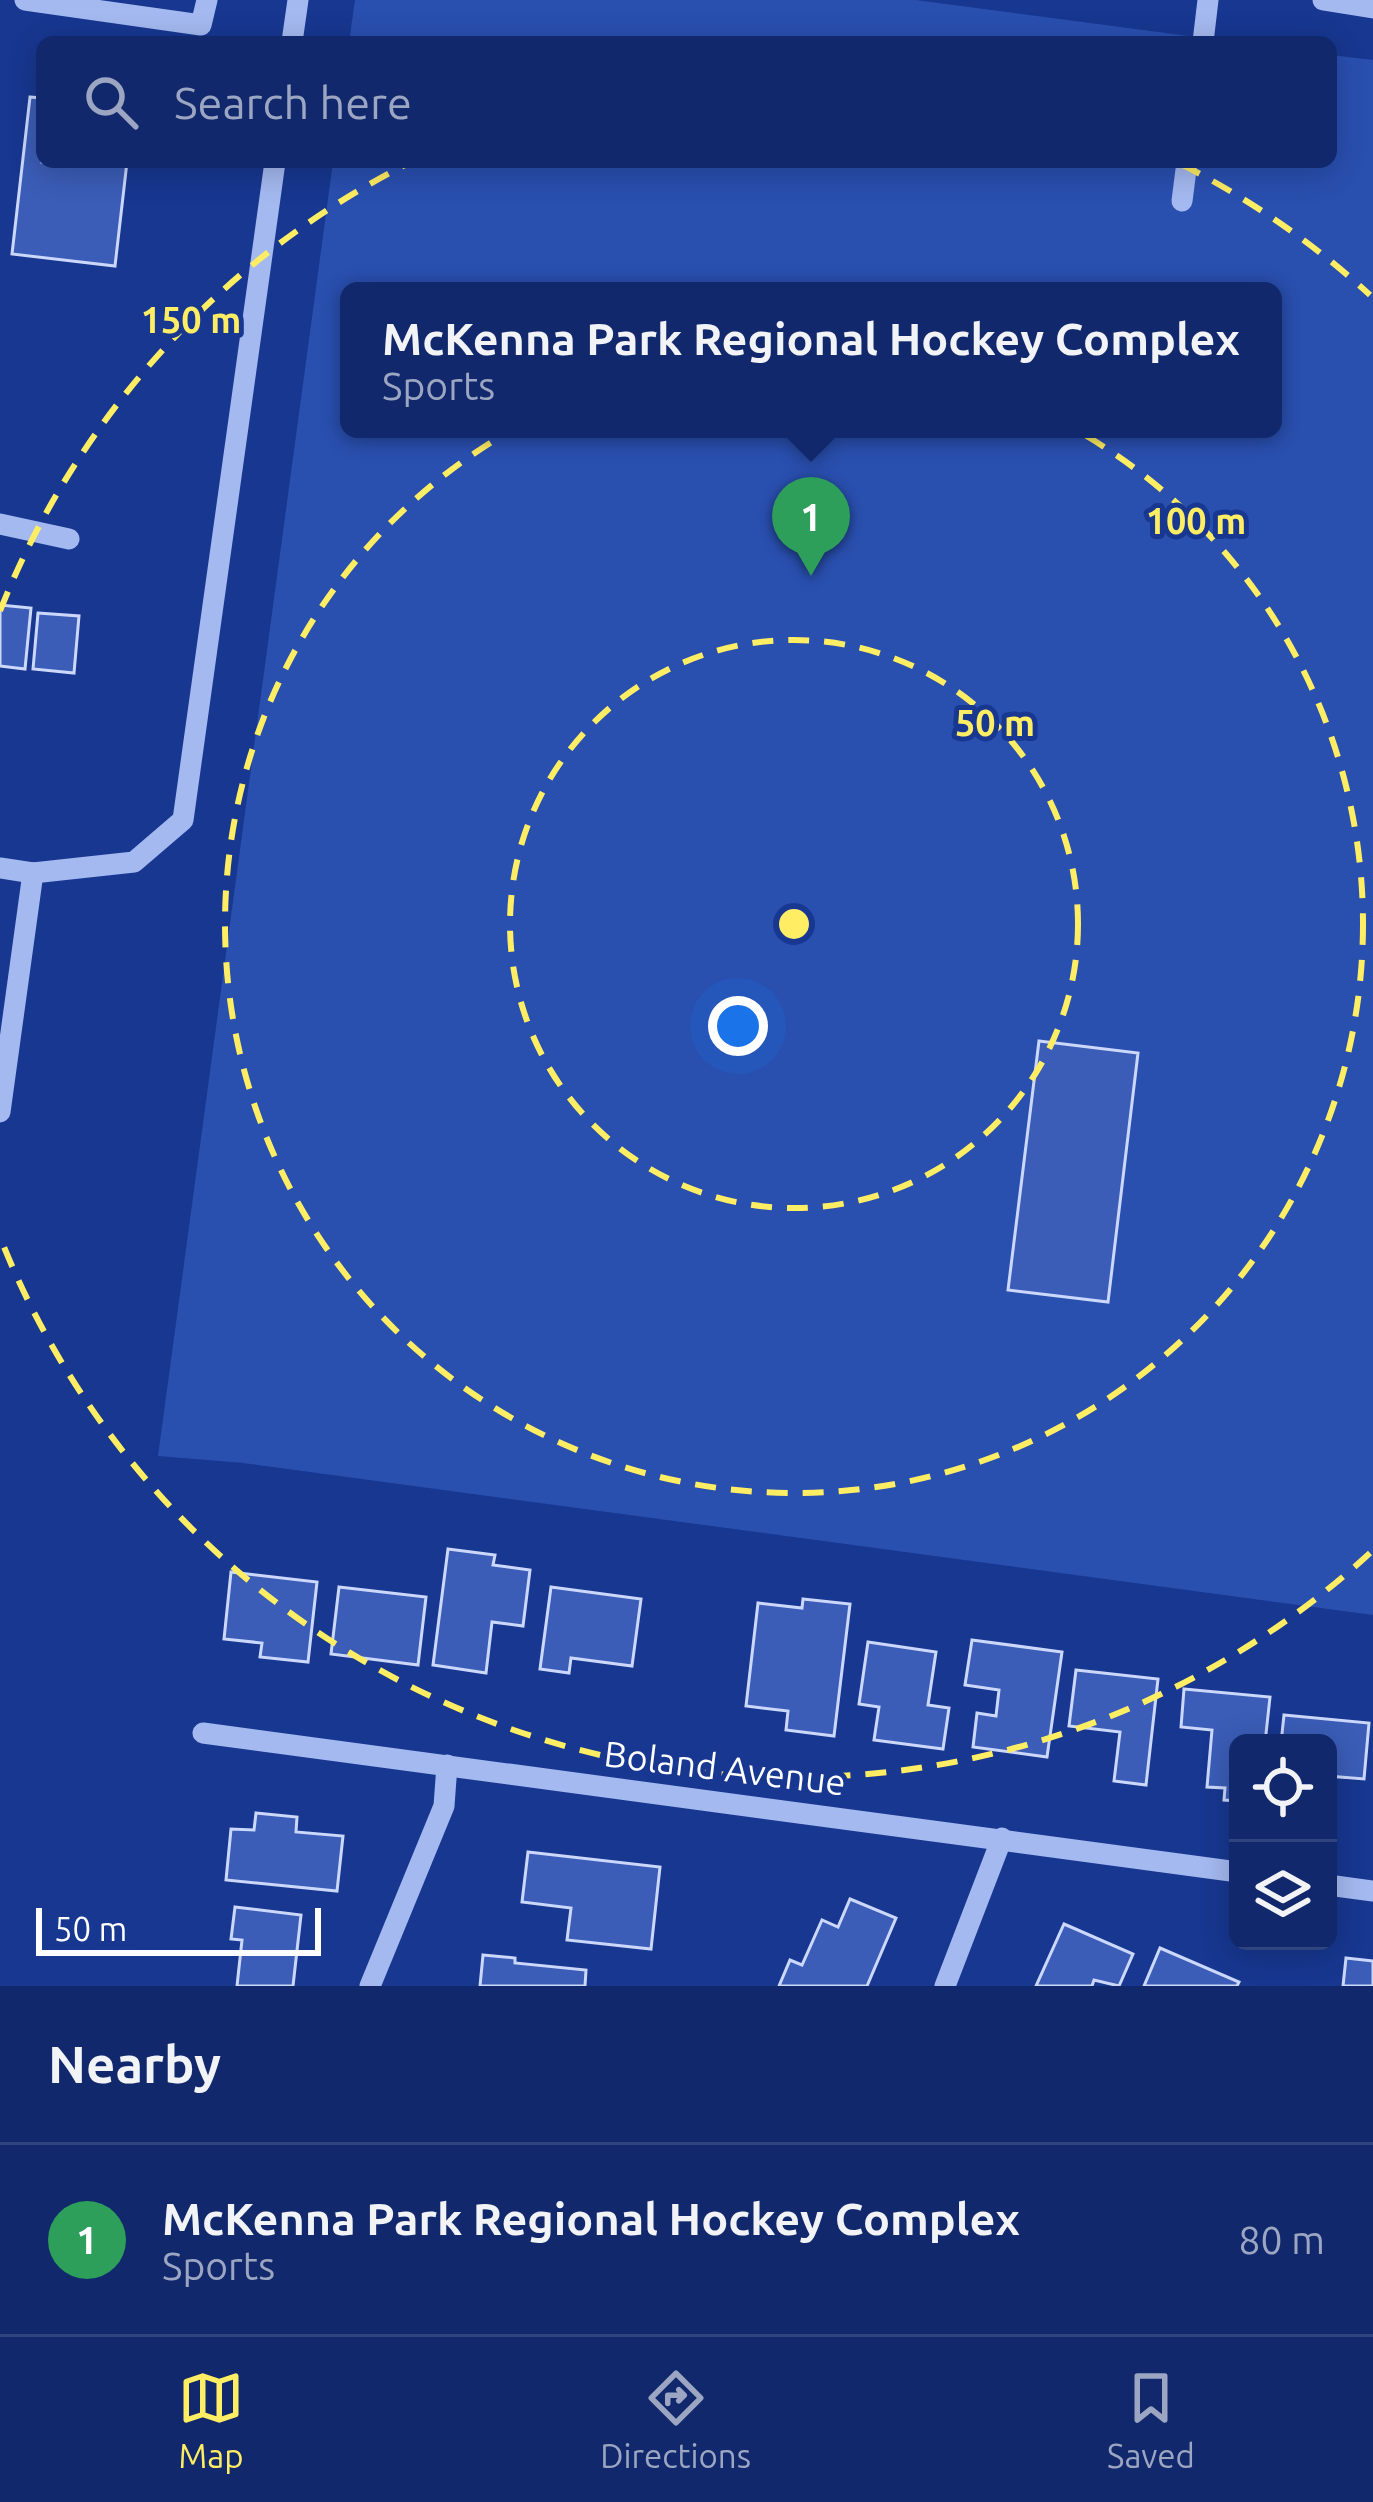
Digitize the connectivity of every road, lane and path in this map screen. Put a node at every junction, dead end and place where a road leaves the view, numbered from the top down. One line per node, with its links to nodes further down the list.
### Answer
1 (25, 0): 2 (street)
2 (207, 0)
3 (298, 0): 7 (street)
4 (1208, 0): 8 (street)
5 (1323, 0): 6 (street)
6 (1373, 8)
7 (293, 36)
8 (1204, 36)
9 (274, 168): 15 (street)
10 (1186, 168): 11 (street)
11 (1182, 201)
12 (0, 524): 13 (street)
13 (69, 539)
14 (0, 868): 15 (street)
15 (33, 873): 16 (street)
16 (12, 942): 17 (street)
17 (0, 1112)
18 (203, 1733): 19 (street, Boland Avenue)
19 (447, 1765): 20 (street, Boland Avenue); 24 (street)
20 (1003, 1838): 21 (street, Boland Avenue); 25 (street)
21 (1229, 1871)
22 (1337, 1886): 23 (street)
23 (1373, 1891)
24 (370, 1986)
25 (945, 1986)

